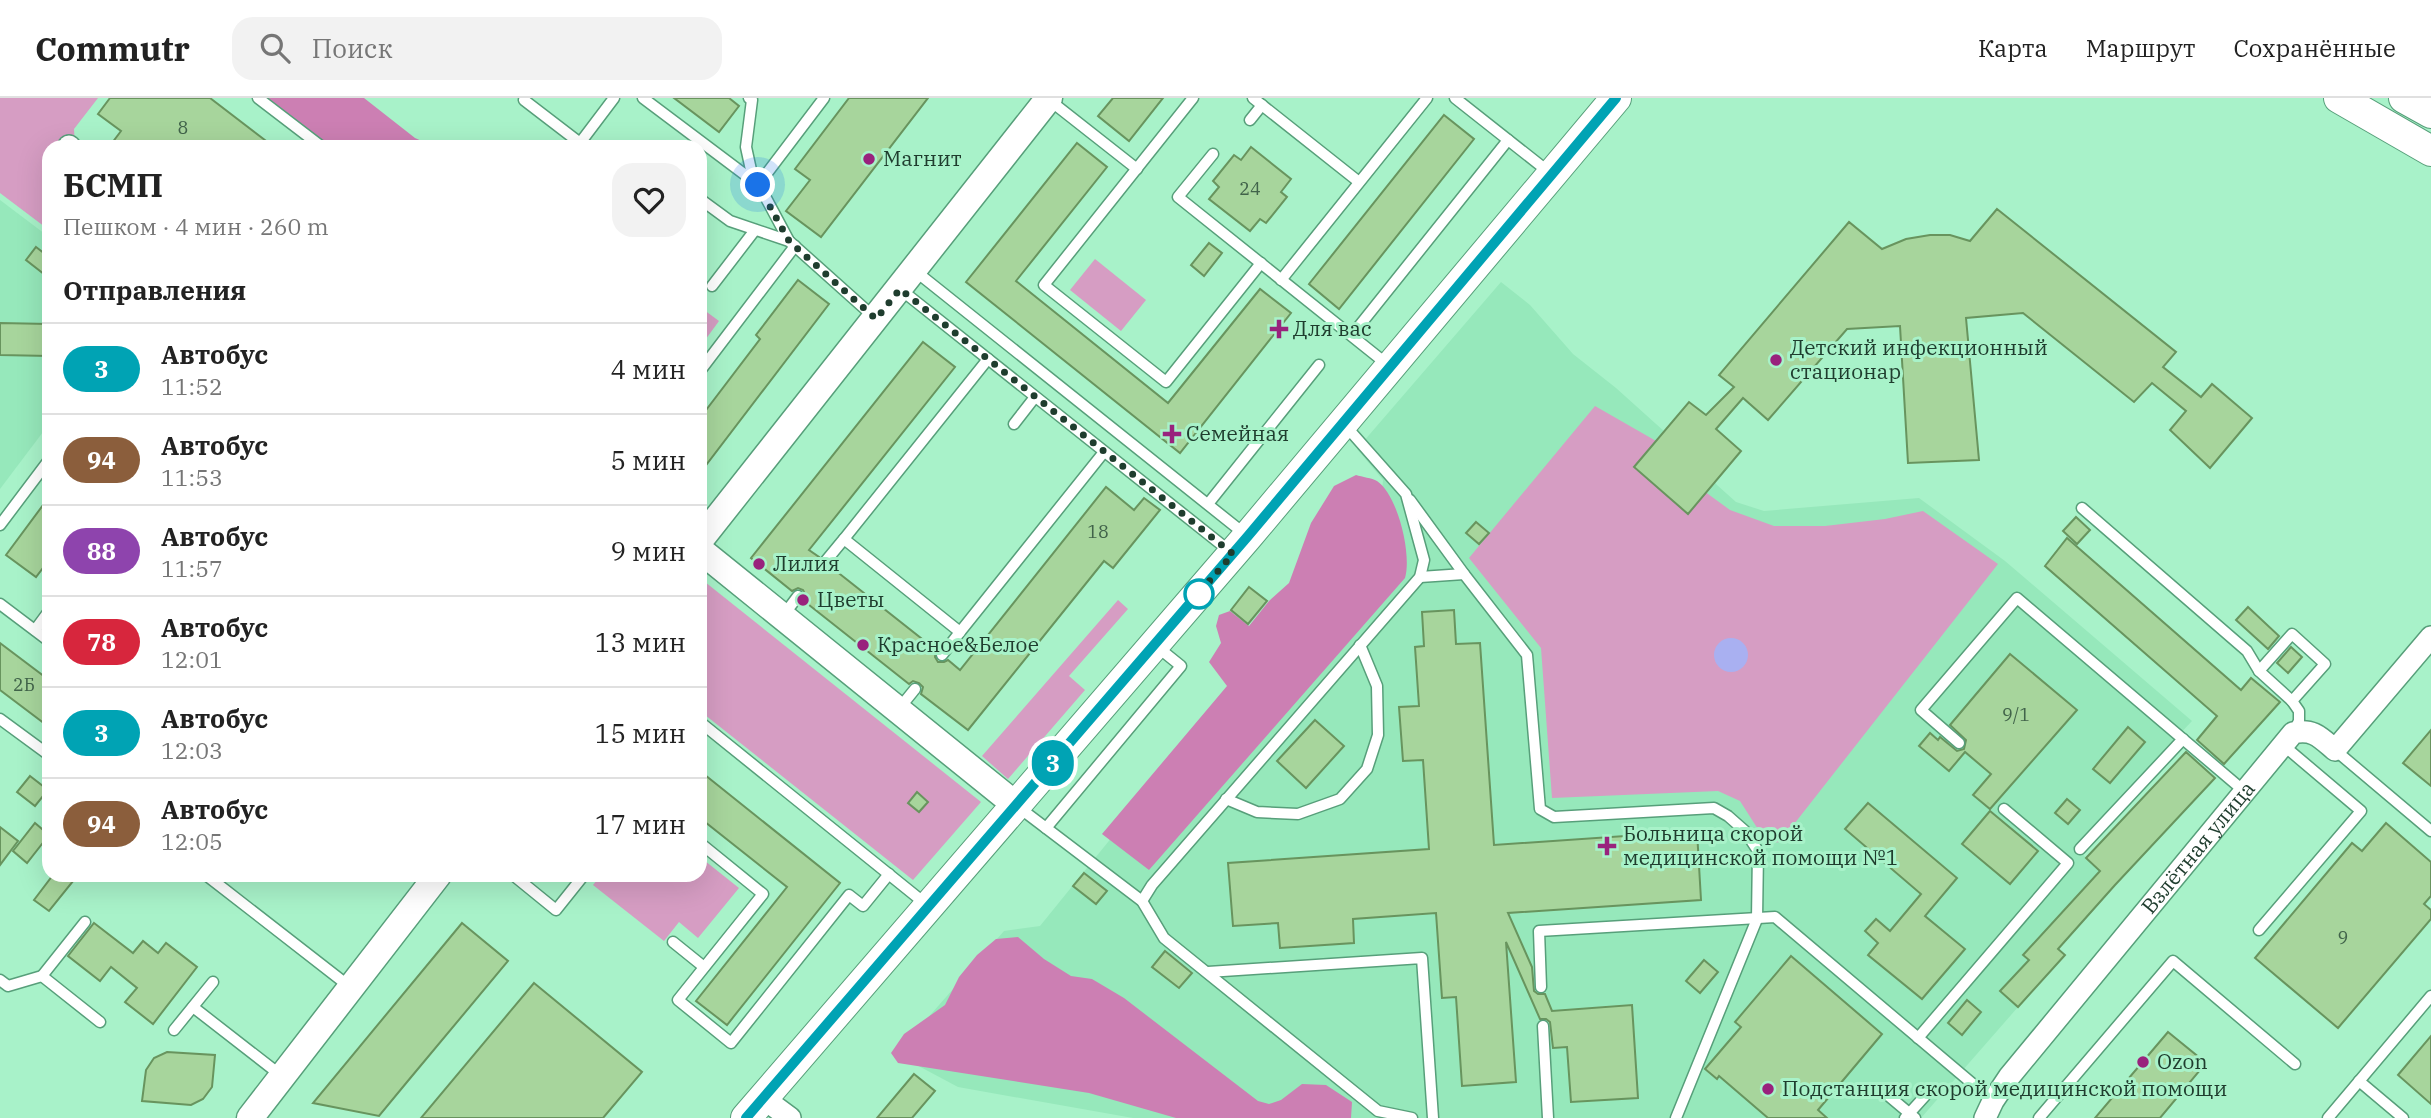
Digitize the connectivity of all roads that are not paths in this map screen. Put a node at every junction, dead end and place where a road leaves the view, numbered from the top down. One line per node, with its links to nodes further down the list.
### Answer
1 (258, 98): 17 (lane)
2 (614, 98): 19 (lane)
3 (643, 98): 20 (lane)
4 (749, 98): 28 (lane)
5 (824, 98): 28 (lane)
6 (1049, 98): 25 (lane); 33 (street)
7 (1193, 98): 25 (lane)
8 (1427, 98): 27 (lane)
9 (1455, 98): 21 (lane)
10 (1616, 98): 26 (main road)
11 (2339, 98): 23 (main road)
12 (2404, 98): 15 (main road)
13 (524, 100): 18 (lane)
14 (1258, 102): 16 (lane); 27 (lane)
15 (2431, 113)
16 (1250, 121)
17 (313, 140)
18 (576, 140)
19 (582, 140)
20 (695, 140)
21 (1508, 140): 26 (lane); 37 (lane)
22 (707, 149): 28 (lane)
23 (2431, 150)
24 (1213, 154): 32 (lane)
25 (1137, 169): 32 (lane)
26 (1552, 175): 41 (main road)
27 (1359, 182): 34 (lane)
28 (758, 185): 31 (lane)
29 (707, 204): 30 (lane)
30 (755, 230): 31 (lane); 35 (lane)
31 (792, 244): 36 (lane); 39 (lane)
32 (1261, 263): 34 (lane)
33 (907, 280): 36 (street); 38 (lane); 48 (lane)
34 (1282, 280): 37 (lane)
35 (712, 286)
36 (876, 319): 51 (street)
37 (1352, 335): 41 (lane)
38 (988, 359): 42 (lane); 52 (lane)
39 (707, 361)
40 (1319, 365): 48 (lane)
41 (1391, 366): 44 (main road)
42 (1035, 397): 43 (lane); 45 (lane)
43 (1014, 424)
44 (1344, 424): 47 (lane); 53 (main road)
45 (1104, 452): 53 (lane); 63 (lane)
46 (42, 469): 50 (lane)
47 (1406, 494): 56 (lane); 57 (lane)
48 (1208, 504): 53 (lane)
49 (2082, 508): 69 (lane)
50 (0, 525)
51 (707, 531)
52 (844, 539): 55 (lane); 63 (lane)
53 (1240, 545): 66 (main road)
54 (707, 556): 60 (street)
55 (825, 562)
56 (1464, 573): 57 (lane); 95 (lane)
57 (1420, 577): 67 (lane)
58 (799, 596): 60 (lane)
59 (0, 604): 62 (lane)
60 (782, 617): 72 (street)
61 (42, 620): 62 (lane)
62 (35, 630): 64 (lane)
63 (960, 632): 68 (lane)
64 (42, 636)
65 (2430, 640): 79 (street)
66 (1155, 645): 82 (main road); 84 (lane)
67 (1360, 645): 81 (lane); 81 (lane)
68 (942, 655)
69 (2259, 671): 71 (lane); 71 (lane)
70 (915, 689): 72 (lane)
71 (2292, 701): 76 (lane)
72 (898, 710): 82 (street)
73 (0, 719): 78 (lane)
74 (707, 728): 88 (lane)
75 (2183, 739): 77 (lane); 80 (lane); 86 (lane)
76 (2288, 739): 79 (street); 80 (street, Взлётная улица); 97 (lane)
77 (1959, 743)
78 (42, 750)
79 (2335, 750): 85 (lane)
80 (2244, 790): 118 (street, Взлётная улица)
81 (1226, 799): 93 (lane)
82 (1017, 806): 84 (lane); 94 (main road)
83 (2004, 809): 111 (lane)
84 (1046, 828): 93 (lane)
85 (2431, 831)
86 (2080, 849)
87 (707, 850): 99 (lane)
88 (889, 874): 94 (lane); 99 (lane)
89 (215, 882): 105 (lane)
90 (433, 882): 105 (street)
91 (522, 882): 92 (lane)
92 (578, 882)
93 (1142, 901): 100 (lane)
94 (929, 906): 117 (main road)
95 (1756, 919): 104 (lane); 111 (lane); 126 (lane)
96 (85, 922): 101 (lane)
97 (2259, 930)
98 (673, 942): 99 (lane)
99 (704, 967)
100 (1208, 972): 123 (lane); 124 (lane)
101 (42, 976): 102 (lane); 108 (lane)
102 (0, 980)
103 (213, 982): 107 (lane)
104 (1541, 987)
105 (350, 988): 113 (street)
106 (2431, 996): 114 (lane)
107 (193, 1007): 110 (lane); 113 (lane)
108 (100, 1022)
109 (1543, 1026): 125 (lane)
110 (174, 1030)
111 (1918, 1038): 118 (lane)
112 (2295, 1064): 127 (lane)
113 (283, 1077): 121 (street)
114 (2359, 1081): 120 (lane); 128 (lane)
115 (1884, 1092): 119 (lane)
116 (1925, 1096): 119 (lane)
117 (755, 1108): 122 (street)
118 (1989, 1109)
119 (1910, 1116)
120 (2334, 1116)
121 (250, 1118)
122 (790, 1118)
123 (1412, 1118)
124 (1433, 1118)
125 (1548, 1118)
126 (1676, 1118)
127 (2039, 1118)
128 (2403, 1118)

